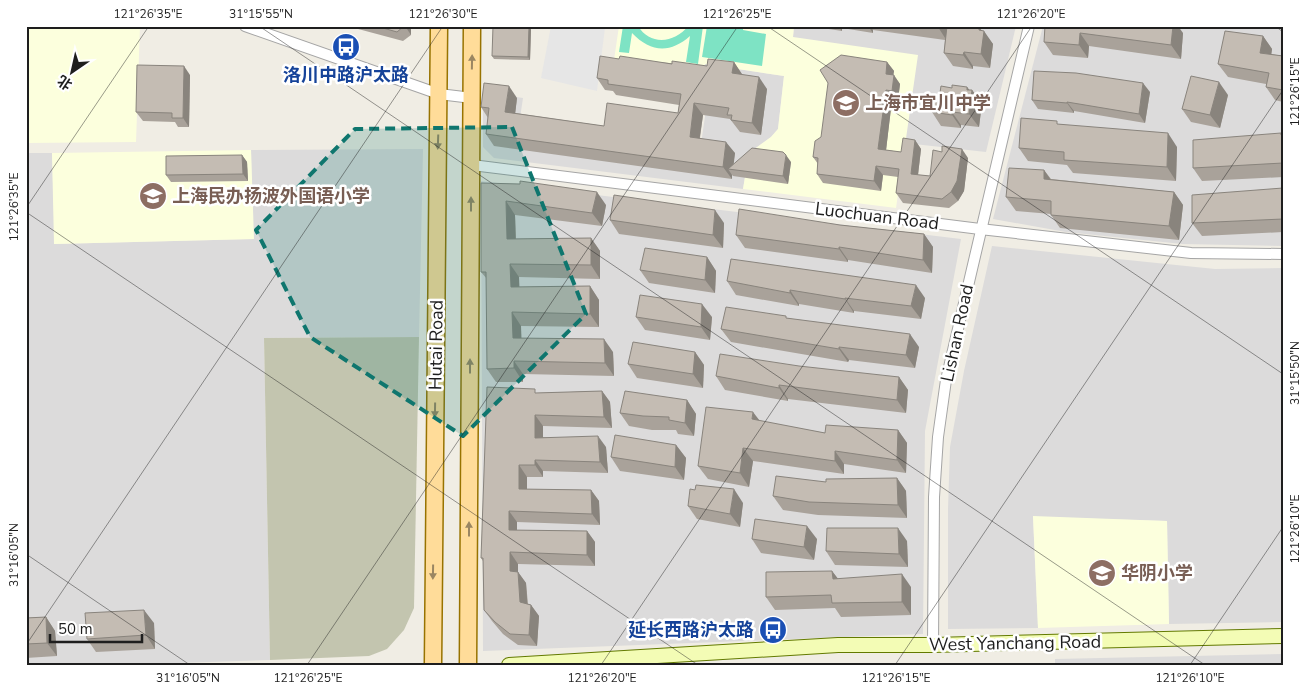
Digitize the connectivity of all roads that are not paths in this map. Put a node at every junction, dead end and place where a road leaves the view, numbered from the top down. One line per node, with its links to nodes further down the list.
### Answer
1 (245, 26): 5 (street)
2 (439, 26): 5 (main road, Hutai Road)
3 (472, 26): 6 (main road, Hutai Road, one-way to 3)
4 (1029, 26): 8 (street, Lishan Road)
5 (439, 94): 6 (street); 12 (main road, Hutai Road, one-way to 12)
6 (472, 98): 7 (main road, Hutai Road)
7 (472, 165): 8 (street, Luochuan Road); 13 (main road, Hutai Road, one-way to 7)
8 (980, 229): 9 (street, Luochuan Road); 11 (street, Lishan Road)
9 (1283, 254)
10 (1283, 636): 11 (street, West Yanchang Road)
11 (933, 645): 14 (street, West Yanchang Road)
12 (433, 665)
13 (468, 665)
14 (509, 665)

